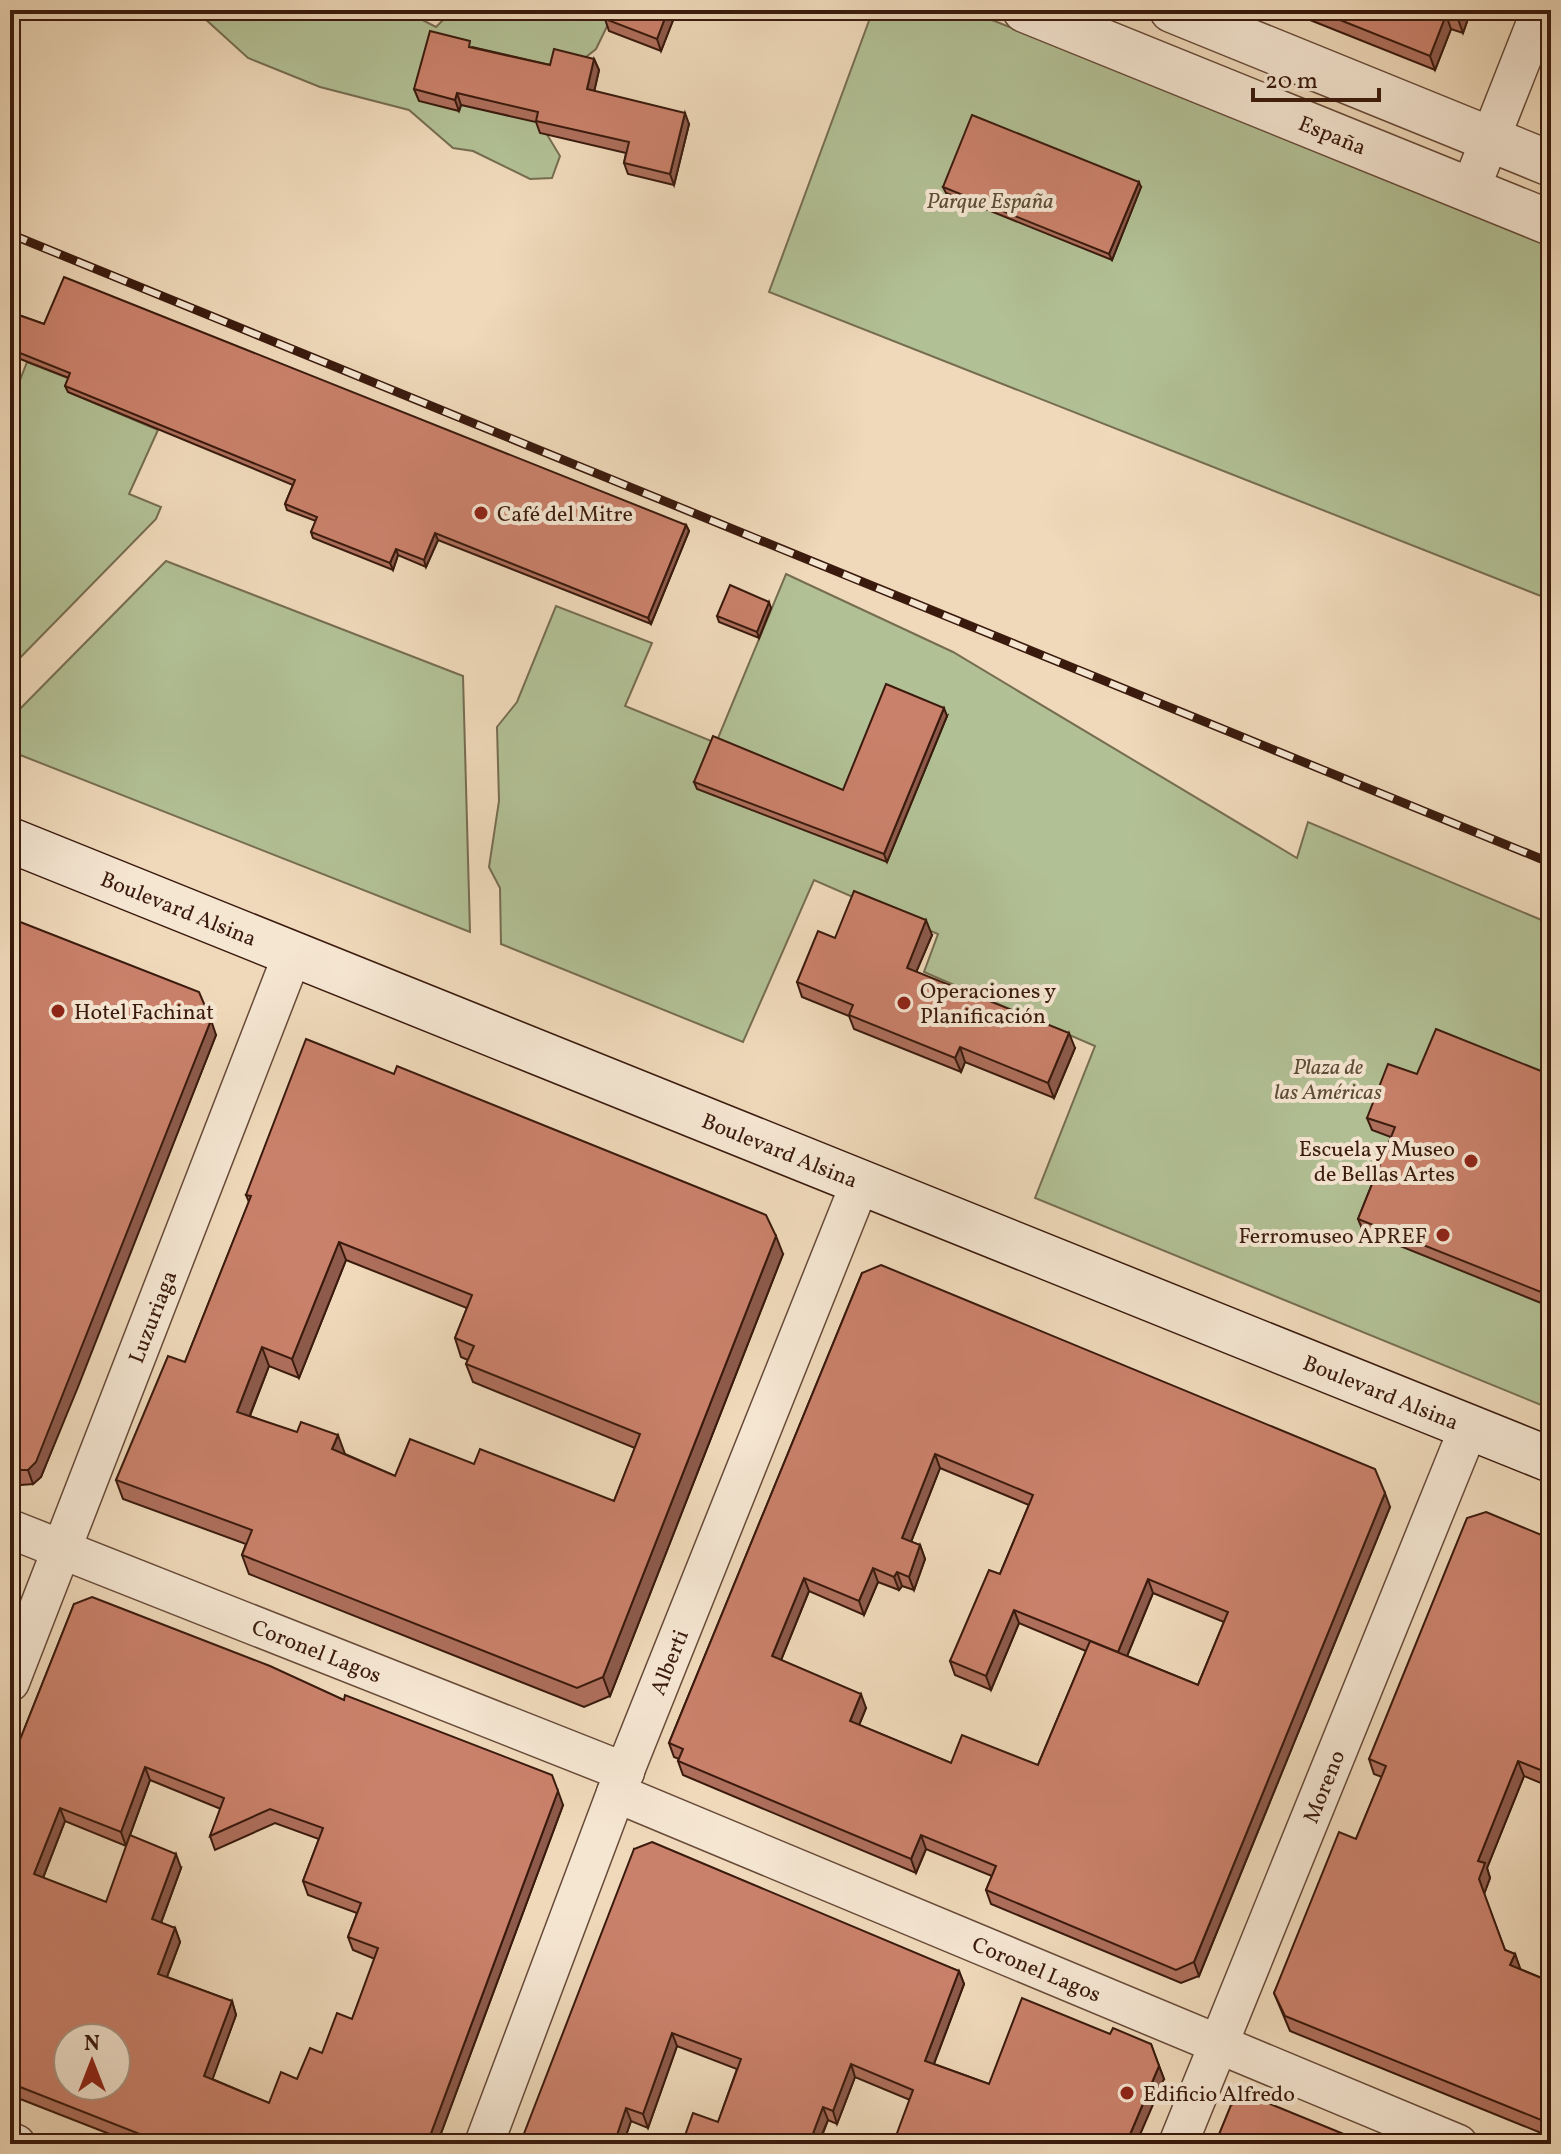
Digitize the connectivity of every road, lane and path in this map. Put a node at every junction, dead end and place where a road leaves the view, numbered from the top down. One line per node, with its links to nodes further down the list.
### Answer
1 (1025, 10): 6 (main road, España)
2 (1172, 10): 4 (main road)
3 (1541, 10): 4 (street)
4 (1490, 140): 5 (main road); 6 (street)
5 (1551, 164)
6 (1470, 190): 7 (main road, España)
7 (1551, 223)
8 (10, 840): 9 (main road, Boulevard Alsina)
9 (293, 953): 10 (main road, Boulevard Alsina); 14 (street, Luzuriaga)
10 (861, 1181): 11 (main road, Boulevard Alsina); 16 (street, Alberti)
11 (1469, 1427): 12 (main road, Boulevard Alsina); 17 (street, Moreno)
12 (1551, 1460)
13 (10, 1529): 14 (street, Coronel Lagos)
14 (61, 1549): 15 (street, Luzuriaga); 16 (street, Coronel Lagos)
15 (10, 1682)
16 (621, 1783): 17 (street, Coronel Lagos); 20 (street, Alberti)
17 (1217, 2045): 21 (street, Moreno); 22 (street, Coronel Lagos)
18 (10, 2142): 19 (street)
19 (16, 2144)
20 (484, 2144)
21 (1178, 2144)
22 (1458, 2144)

